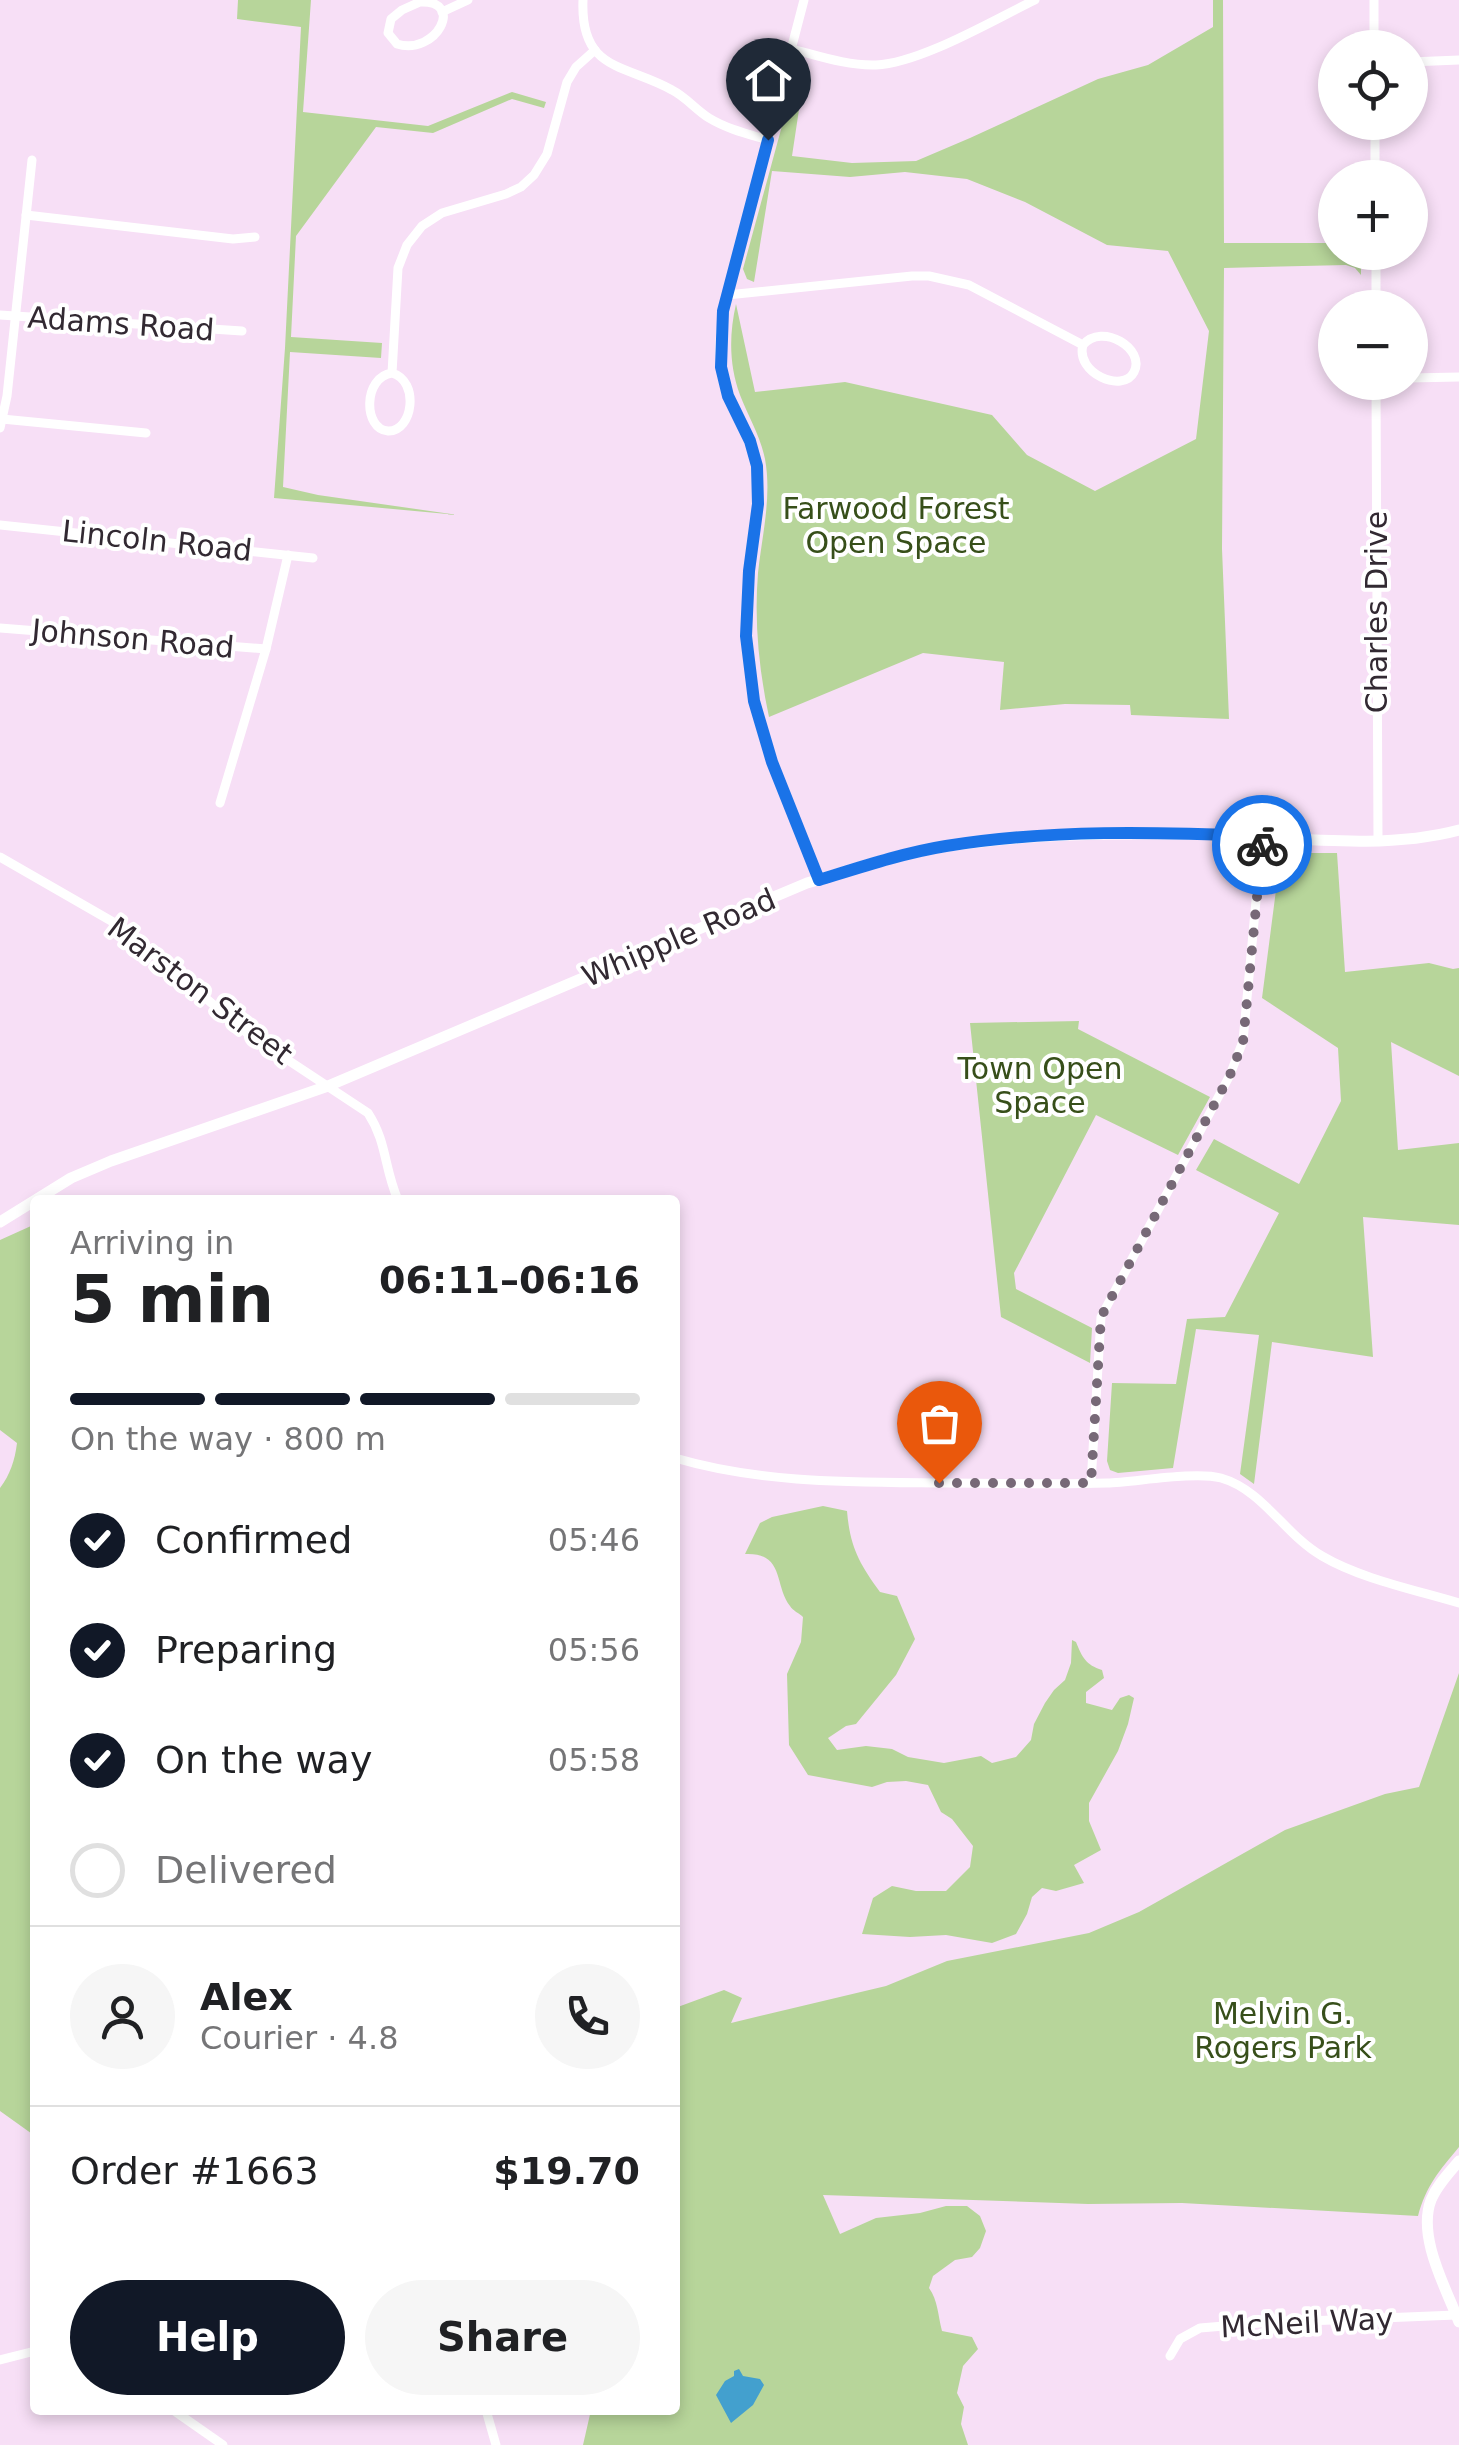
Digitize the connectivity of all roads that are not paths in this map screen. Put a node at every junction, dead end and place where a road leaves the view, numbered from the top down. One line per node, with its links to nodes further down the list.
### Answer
1 (468, 0): 6 (street)
2 (582, 0): 9 (street)
3 (804, 0): 8 (street)
4 (1034, 0): 8 (street)
5 (1374, 0): 7 (street)
6 (442, 12): 6 (street)
7 (1374, 30)
8 (792, 49): 12 (street)
9 (595, 50): 12 (street); 21 (street)
10 (1459, 60): 11 (street)
11 (1428, 61)
12 (768, 140): 16 (street)
13 (32, 160): 14 (street)
14 (26, 215): 15 (street); 18 (street)
15 (255, 237)
16 (727, 295): 20 (street); 37 (street)
17 (0, 316): 18 (street, Adams Road)
18 (15, 317): 19 (street, Adams Road); 25 (street)
19 (242, 331)
20 (1083, 345): 20 (street)
21 (392, 373): 21 (street)
22 (1428, 378): 23 (street)
23 (1459, 378)
24 (1376, 400): 35 (street, Charles Drive)
25 (1, 424): 26 (street)
26 (146, 433)
27 (0, 525): 28 (street, Lincoln Road)
28 (288, 555): 29 (street, Lincoln Road); 31 (street)
29 (313, 558)
30 (0, 628): 31 (street, Johnson Road)
31 (266, 649): 32 (street)
32 (220, 803)
33 (1459, 830): 35 (main road, Whipple Road)
34 (1262, 836): 35 (main road, Whipple Road); 37 (main road, Whipple Road); 44 (street)
35 (1378, 841)
36 (0, 857): 38 (street, Marston Street)
37 (819, 880): 38 (main road, Whipple Road)
38 (328, 1086): 39 (main road, Whipple Road); 40 (street, Marston Street)
39 (44, 1195)
40 (396, 1195)
41 (30, 1203): 42 (main road, Whipple Road)
42 (0, 1222)
43 (680, 1459): 44 (street)
44 (1091, 1483): 45 (street)
45 (1459, 1603)
46 (1459, 2161): 47 (main road)
47 (1458, 2319): 49 (street, McNeil Way)
48 (30, 2353): 50 (street)
49 (1170, 2356)
50 (0, 2360)
51 (180, 2415): 53 (street)
52 (487, 2415): 54 (street)
53 (224, 2445)
54 (496, 2445)

